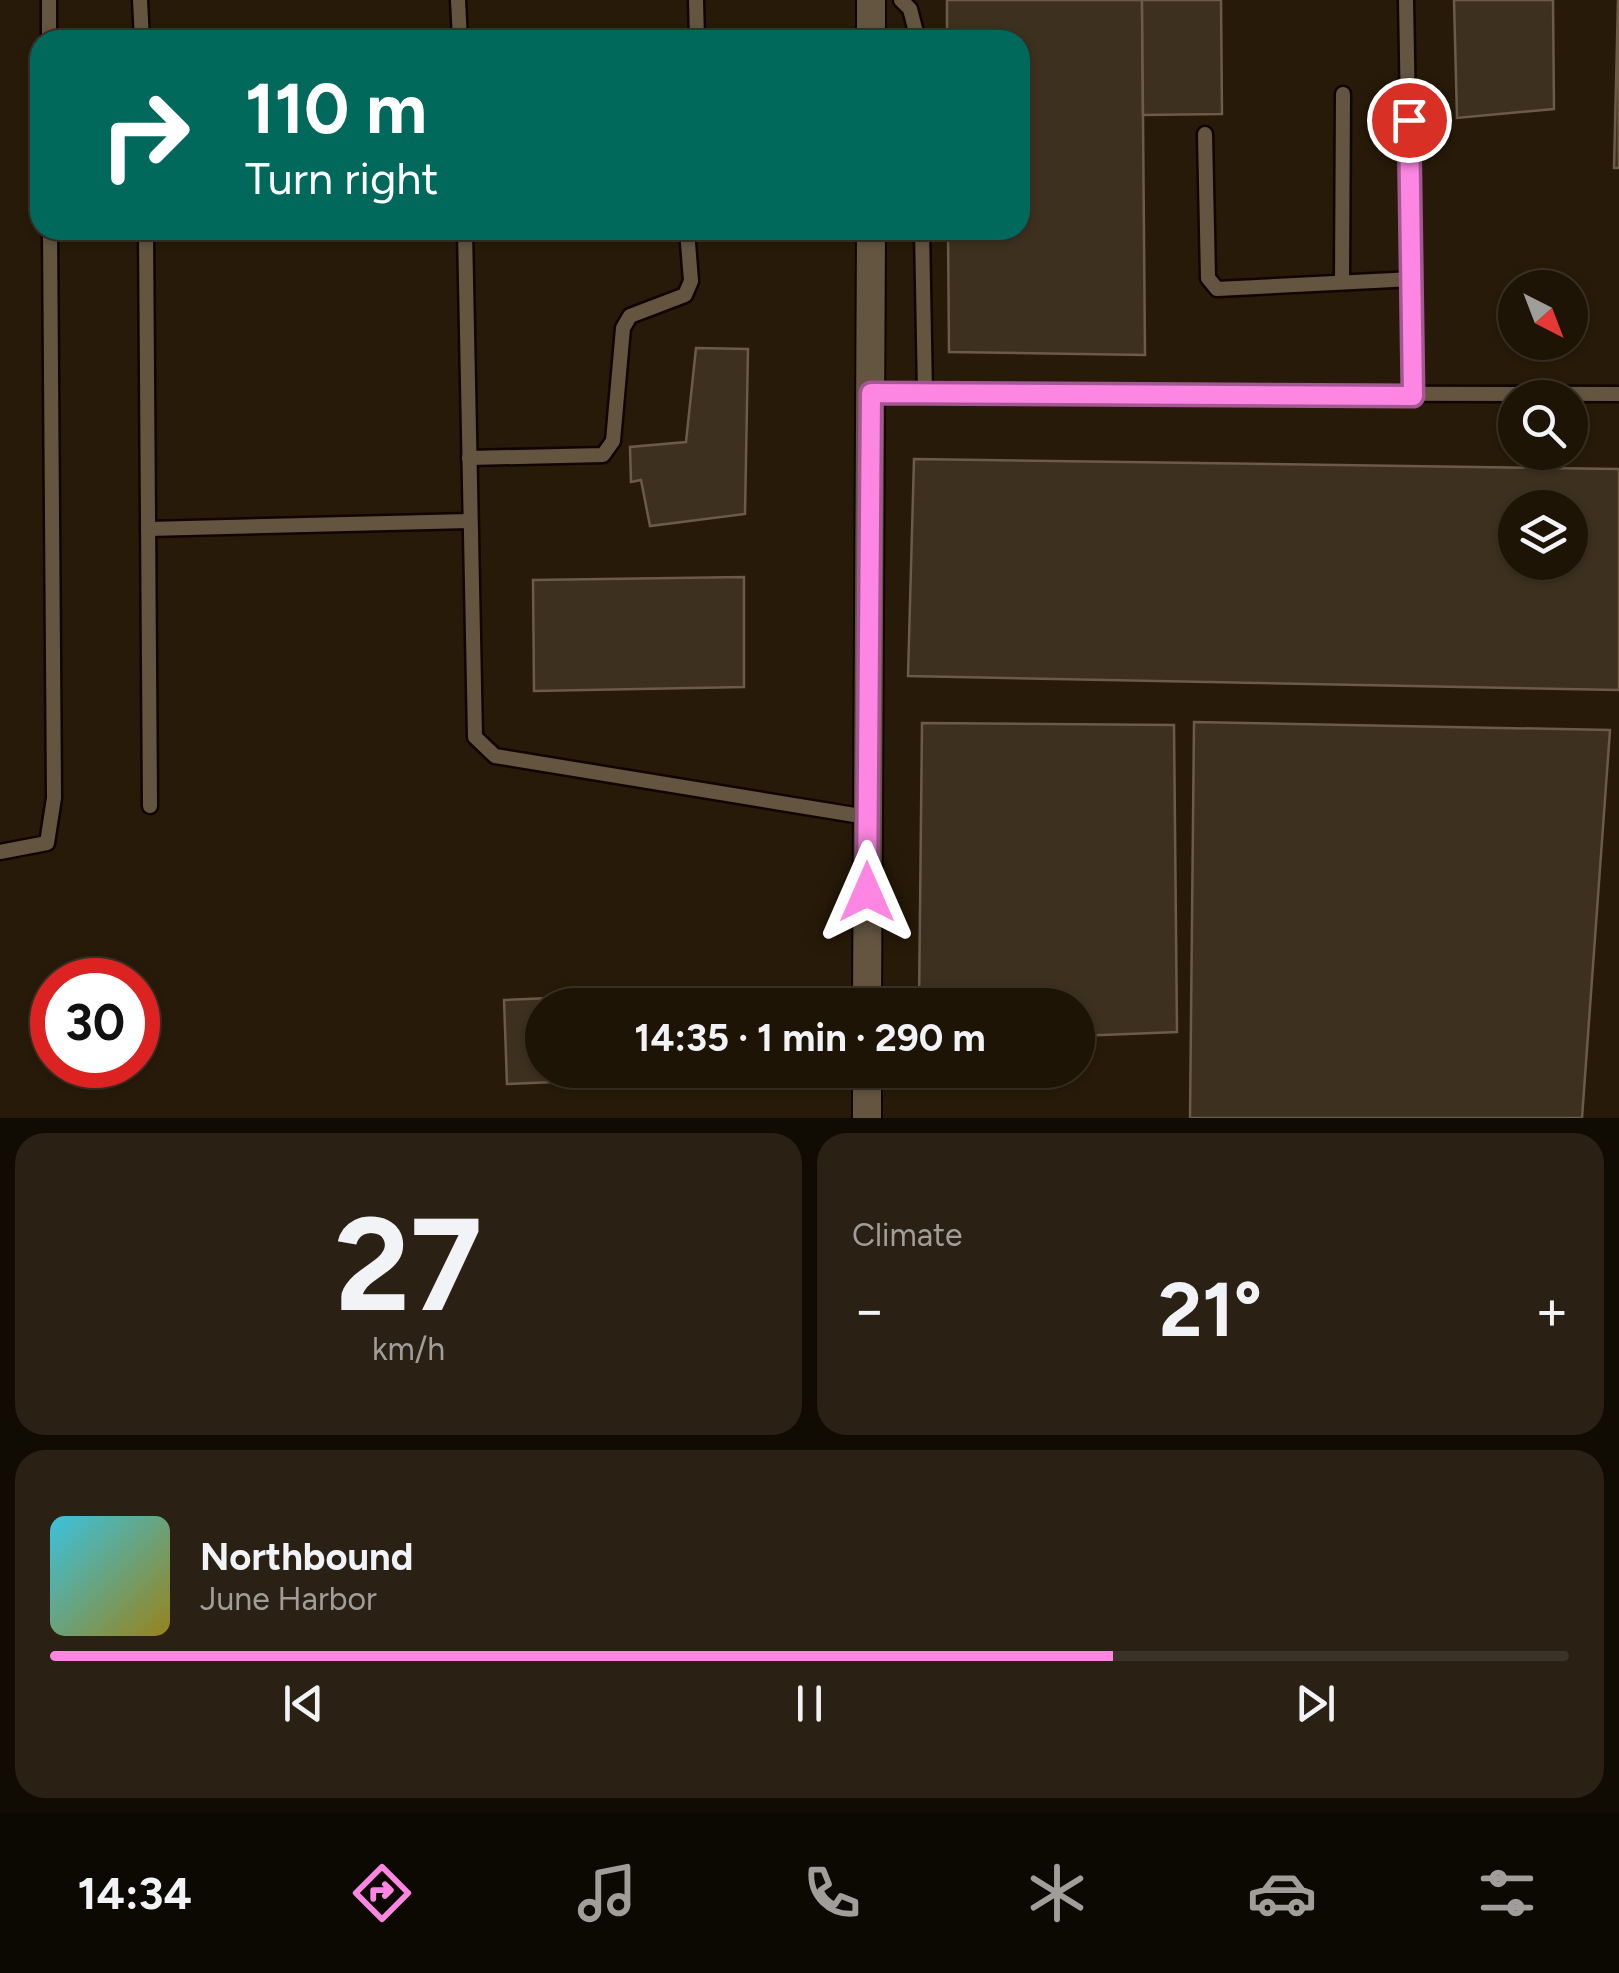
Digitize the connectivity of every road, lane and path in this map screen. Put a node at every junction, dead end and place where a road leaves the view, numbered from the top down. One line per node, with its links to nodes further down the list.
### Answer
1 (49, 0): 8 (lane)
2 (140, 0): 9 (lane)
3 (458, 0): 10 (lane)
4 (696, 0): 11 (lane)
5 (871, 0): 12 (street)
6 (901, 0): 13 (lane)
7 (1406, 0): 22 (lane)
8 (49, 30)
9 (142, 30)
10 (460, 30)
11 (697, 30)
12 (871, 30)
13 (915, 30)
14 (1343, 94): 23 (lane)
15 (1204, 134): 23 (lane)
16 (50, 240): 33 (lane)
17 (146, 240): 30 (lane)
18 (465, 240): 28 (lane)
19 (688, 240): 28 (lane)
20 (871, 240): 24 (street)
21 (922, 240): 25 (lane)
22 (1413, 279): 23 (lane); 27 (lane)
23 (1342, 282)
24 (871, 393): 25 (lane); 32 (street)
25 (925, 394): 27 (lane)
26 (1619, 394): 27 (lane)
27 (1413, 396)
28 (469, 458): 29 (lane)
29 (470, 521): 30 (lane); 32 (lane)
30 (148, 528): 31 (lane)
31 (150, 806)
32 (867, 817): 34 (street)
33 (0, 852)
34 (867, 988)
35 (867, 1088): 36 (street)
36 (867, 1118)

